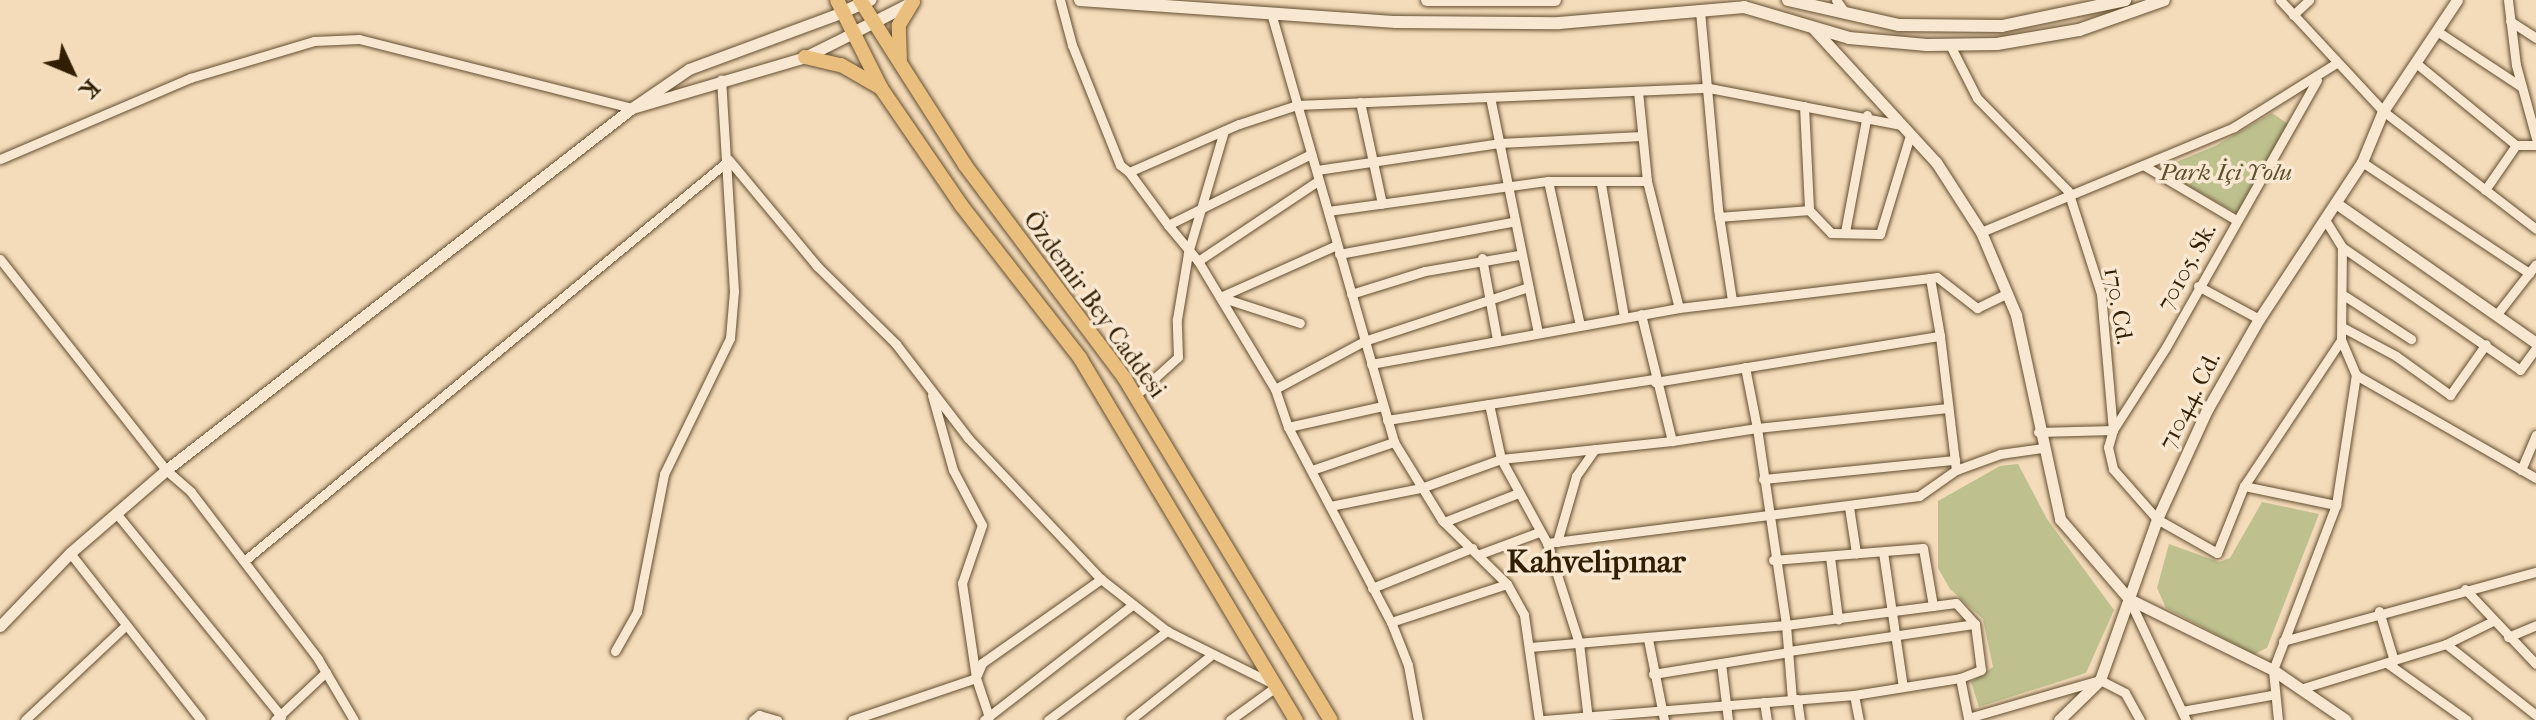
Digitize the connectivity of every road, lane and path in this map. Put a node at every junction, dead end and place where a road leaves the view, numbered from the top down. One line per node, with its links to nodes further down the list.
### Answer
1 (1060, 0): 59 (street)
2 (1080, 0): 17 (main road)
3 (1427, 0): 4 (main road)
4 (1555, 0)
5 (1788, 0): 18 (main road)
6 (1836, 0): 18 (street)
7 (2125, 0): 18 (main road)
8 (2164, 0): 26 (main road)
9 (2280, 0): 19 (street)
10 (2309, 0): 19 (street)
11 (2457, 0): 23 (street, 71044. Cd.)
12 (2508, 0): 20 (street)
13 (915, 1): 21 (main road); 30 (main road)
14 (864, 2): 15 (main road); 21 (main road, Özdemir Bey Caddesi)
15 (840, 6): 24 (main road); 42 (street)
16 (1700, 11): 17 (main road); 22 (main road); 35 (street)
17 (1271, 13): 39 (street)
18 (1846, 14)
19 (2293, 15): 29 (street)
20 (2510, 21): 25 (street); 33 (street)
21 (872, 23): 24 (main road); 30 (main road, Özdemir Bey Caddesi)
22 (1813, 28): 26 (main road); 45 (street)
23 (2437, 31): 28 (street, 71044. Cd.); 33 (street)
24 (853, 33): 27 (street); 34 (main road)
25 (2536, 38)
26 (1950, 45): 66 (street)
27 (805, 57): 31 (street); 34 (main road)
28 (2416, 63): 43 (street, 71044. Cd.); 50 (street)
29 (2335, 64): 32 (street); 43 (street)
30 (901, 71): 120 (main road, Özdemir Bey Caddesi)
31 (721, 79): 42 (street); 54 (street)
32 (2317, 80): 57 (street); 73 (street, 70105. Sk.)
33 (2522, 87): 41 (street)
34 (881, 88): 198 (main road)
35 (1709, 88): 36 (street); 40 (street); 72 (street)
36 (1638, 91): 37 (street); 47 (street)
37 (1490, 97): 38 (street); 49 (street)
38 (1360, 102): 39 (street); 56 (street)
39 (1297, 105): 46 (street); 52 (street)
40 (1804, 106): 44 (street); 70 (street)
41 (2532, 106): 48 (street)
42 (632, 108): 53 (street); 136 (street)
43 (2383, 111): 55 (street, 71044. Cd.); 65 (street)
44 (1867, 115): 45 (street); 78 (street)
45 (1906, 130): 78 (street); 79 (street)
46 (1224, 131): 59 (street); 69 (street)
47 (1642, 136): 49 (street); 62 (street)
48 (2536, 138)
49 (1499, 143): 56 (street); 64 (street)
50 (2516, 145): 51 (street); 65 (street)
51 (2536, 145)
52 (1311, 154): 58 (street); 69 (street)
53 (0, 159)
54 (729, 160): 118 (street); 159 (street); 186 (street)
55 (2362, 162): 68 (street, 71044. Cd.); 88 (street)
56 (1371, 164): 58 (street); 67 (street)
57 (2143, 165): 66 (street); 73 (street)
58 (1317, 170): 60 (street)
59 (1129, 172): 76 (street)
60 (1318, 181): 71 (street); 86 (street)
61 (1548, 181): 63 (street); 64 (street); 104 (street)
62 (1647, 181): 63 (street); 98 (street)
63 (1601, 184): 101 (street)
64 (1507, 185): 67 (street); 75 (street)
65 (2485, 190): 77 (street)
66 (2068, 191): 79 (street); 127 (street, 170. Cd.)
67 (1382, 204): 71 (street)
68 (2337, 204): 74 (street, 71044. Cd.); 100 (street)
69 (1200, 209): 76 (street); 82 (street)
70 (1809, 210): 72 (street); 78 (street)
71 (1328, 211): 81 (street)
72 (1719, 217): 97 (street)
73 (2236, 220): 90 (street, 70105. Sk.)
74 (2326, 221): 80 (street); 102 (street, 71044. Cd.)
75 (1512, 222): 81 (street); 83 (street)
76 (1168, 225): 82 (street)
77 (2536, 229)
78 (1845, 232)
79 (1981, 232): 92 (street)
80 (2342, 247): 94 (street); 112 (street)
81 (1338, 249): 93 (street); 95 (street)
82 (1188, 253): 86 (street); 120 (street)
83 (1519, 255): 84 (street); 91 (street)
84 (1482, 258): 93 (street); 96 (street)
85 (0, 259): 136 (street)
86 (1198, 261): 95 (street)
87 (2536, 264): 88 (street)
88 (2529, 273): 100 (street)
89 (1930, 278): 92 (street); 97 (street); 107 (street)
90 (2198, 286): 102 (street); 127 (street, 70105. Sk.)
91 (1528, 287): 96 (street); 106 (street)
92 (2008, 293): 128 (street)
93 (1351, 294): 111 (street)
94 (2345, 296): 105 (street); 108 (street)
95 (1220, 297): 103 (street); 119 (street)
96 (1489, 299): 109 (street); 111 (street)
97 (1732, 300): 98 (street)
98 (1679, 308): 99 (street)
99 (1641, 314): 101 (street); 117 (street)
100 (2497, 314): 113 (street)
101 (1624, 317): 104 (street)
102 (2259, 319): 149 (street, 71044. Cd.)
103 (1300, 323)
104 (1580, 325): 106 (street)
105 (2342, 327): 110 (street); 112 (street)
106 (1538, 332): 109 (street)
107 (1940, 336): 115 (street); 123 (street)
108 (2411, 339)
109 (1497, 340): 114 (street)
110 (2341, 340): 116 (street); 141 (street)
111 (1364, 341): 114 (street); 119 (street)
112 (2486, 344): 113 (street)
113 (2536, 345)
114 (1371, 364): 122 (street)
115 (1745, 367): 117 (street); 126 (street)
116 (2356, 375): 138 (street); 144 (street)
117 (1654, 381): 121 (street); 130 (street)
118 (929, 388): 161 (street); 195 (street)
119 (1275, 389): 125 (street)
120 (1135, 396): 224 (main road, Özdemir Bey Caddesi)
121 (1489, 404): 124 (street); 134 (street)
122 (1383, 406): 124 (street); 125 (street)
123 (1948, 408): 126 (street); 135 (street)
124 (1387, 420): 131 (street)
125 (1288, 427): 137 (street)
126 (1757, 428): 130 (street); 140 (street)
127 (2113, 430): 128 (street); 149 (street, 170. Cd.)
128 (2038, 432): 132 (street)
129 (2536, 435): 138 (street)
130 (1672, 441): 133 (street)
131 (1394, 442): 137 (street); 142 (street)
132 (2042, 448): 135 (street); 165 (street)
133 (1595, 449): 134 (street); 152 (street)
134 (1501, 459): 142 (street); 143 (street)
135 (1955, 465): 140 (street); 146 (street)
136 (166, 470): 147 (street); 159 (street)
137 (1312, 470): 145 (street)
138 (2521, 470): 139 (street)
139 (2536, 478)
140 (1763, 479): 148 (street)
141 (2244, 486): 144 (street); 149 (street, 170. Cd.)
142 (1421, 488): 145 (street); 150 (street)
143 (1516, 494): 150 (street); 151 (street)
144 (2336, 505): 182 (street)
145 (1330, 506): 163 (street)
146 (1849, 507): 148 (street); 156 (street)
147 (116, 513): 155 (street); 210 (street)
148 (1766, 515): 152 (street); 158 (street)
149 (2157, 519): 165 (street, 71044. Cd.)
150 (1444, 522): 153 (street)
151 (1539, 532): 152 (street); 153 (street)
152 (1552, 543): 183 (street)
153 (1476, 551): 162 (street); 163 (street)
154 (1883, 552): 156 (street); 167 (street); 169 (street)
155 (70, 553): 176 (street); 177 (street)
156 (1856, 553): 157 (street)
157 (1830, 557): 158 (street); 170 (street)
158 (1773, 560): 174 (street)
159 (244, 561): 193 (street)
160 (2536, 572): 164 (street)
161 (1101, 579): 166 (street); 195 (street)
162 (1507, 584): 171 (street); 185 (street)
163 (1372, 588): 171 (street)
164 (2465, 589): 168 (street); 172 (street)
165 (2129, 599): 192 (street); 197 (street, 71044. Cd.); 207 (street)
166 (1131, 606): 178 (street); 212 (street)
167 (1933, 606): 169 (street); 173 (street)
168 (2379, 611): 182 (street); 189 (street)
169 (1892, 612): 170 (street); 179 (street)
170 (1838, 619): 174 (street)
171 (1391, 622): 225 (street)
172 (2491, 622): 180 (street); 184 (street)
173 (1975, 624): 179 (street); 196 (street)
174 (1786, 625): 181 (street); 187 (street)
175 (2536, 625): 180 (street)
176 (0, 626)
177 (125, 626): 214 (street); 215 (street)
178 (1167, 631): 188 (street); 220 (street)
179 (1895, 635): 187 (street); 199 (street)
180 (2508, 637): 191 (street)
181 (1648, 639): 183 (street); 194 (street)
182 (2283, 641): 192 (street)
183 (1579, 643): 185 (street); 211 (street)
184 (2446, 644): 189 (street); 208 (street)
185 (1530, 647): 226 (street)
186 (615, 651)
187 (1789, 651): 190 (street); 203 (street)
188 (1209, 657): 198 (street); 221 (street)
189 (2391, 662): 200 (street); 235 (street)
190 (1721, 663): 194 (street); 205 (street)
191 (2536, 664)
192 (2273, 670): 200 (street); 202 (street)
193 (326, 672): 210 (street); 216 (street)
194 (1653, 674): 206 (street)
195 (976, 678): 212 (street); 219 (street)
196 (1960, 678): 199 (street); 213 (street)
197 (2100, 680): 213 (street); 231 (street, 71044. Cd.); 232 (street)
198 (1277, 686): 222 (street); 223 (main road)
199 (1903, 687): 201 (street)
200 (2300, 689): 234 (street)
201 (1854, 695): 203 (street); 230 (street)
202 (2271, 695): 207 (street); 233 (street)
203 (1794, 699): 204 (street); 229 (street)
204 (1764, 702): 205 (street); 228 (street)
205 (1727, 708): 206 (street); 227 (street)
206 (1663, 715): 209 (street)
207 (2184, 715)
208 (2536, 715): 236 (street)
209 (1630, 716): 211 (street)
210 (278, 718)
211 (1588, 718): 226 (street)
212 (990, 719)
213 (1965, 719)
214 (25, 720)
215 (201, 720)
216 (354, 720)
217 (753, 720): 218 (street)
218 (777, 720)
219 (852, 720)
220 (1048, 720)
221 (1130, 720)
222 (1230, 720)
223 (1296, 720)
224 (1331, 720)
225 (1418, 720)
226 (1541, 720)
227 (1728, 720)
228 (1767, 720)
229 (1800, 720)
230 (1859, 720)
231 (2059, 720)
232 (2140, 720)
233 (2278, 720)
234 (2346, 720)
235 (2467, 720)
236 (2532, 720)

